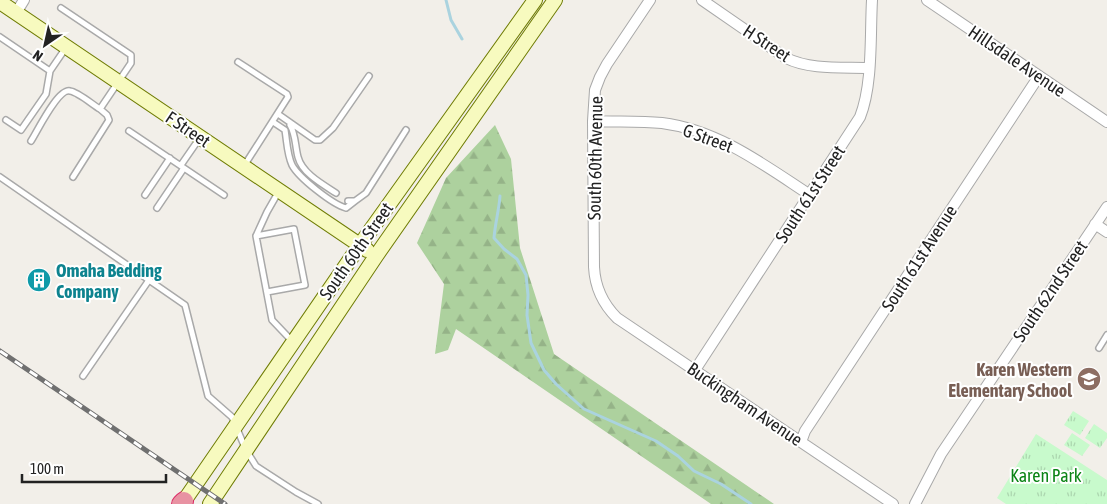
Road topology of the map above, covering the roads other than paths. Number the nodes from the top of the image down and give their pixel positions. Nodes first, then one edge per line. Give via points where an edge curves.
1 (24, 0) edge
2 (535, 0) edge
3 (555, 0) edge
4 (650, 0) edge
5 (702, 0) edge
6 (872, 0) edge
7 (928, 0) edge
8 (0, 2) edge
9 (61, 8) dead end
10 (16, 13) junction
11 (0, 37) edge
12 (66, 47) junction
13 (238, 62) dead end
14 (869, 68) junction
15 (50, 71) junction
16 (369, 76) dead end
17 (1039, 76) junction
18 (119, 82) junction
19 (100, 109) junction
20 (278, 114) junction
21 (6, 120) dead end
22 (273, 122) junction
23 (289, 122) junction
24 (593, 122) junction
25 (1107, 122) edge
26 (406, 130) dead end
27 (129, 131) dead end
28 (200, 137) junction
29 (31, 142) dead end
30 (170, 158) junction
31 (244, 166) junction
32 (182, 167) junction
33 (0, 177) edge
34 (73, 177) dead end
35 (279, 190) junction
36 (336, 193) dead end
37 (224, 194) dead end
38 (145, 195) dead end
39 (810, 195) junction
40 (348, 201) dead end
41 (355, 201) junction
42 (1107, 206) edge
43 (157, 208) dead end
44 (1095, 224) junction
45 (1107, 232) edge
46 (256, 236) junction
47 (360, 245) junction
48 (266, 250) dead end
49 (259, 251) junction
50 (376, 256) junction
51 (268, 263) dead end
52 (262, 264) junction
53 (149, 280) junction
54 (268, 292) junction
55 (602, 300) joint
56 (1107, 335) edge
57 (292, 341) junction
58 (1099, 348) dead end
59 (695, 370) junction
60 (83, 376) dead end
61 (236, 424) junction
62 (801, 442) junction
63 (246, 450) junction
64 (182, 503) edge
65 (210, 504) edge
66 (318, 504) edge
67 (893, 504) edge
68 (915, 504) edge

1 - 10 street
2 - 47 main road, South 60th Street
3 - 50 main road, South 60th Street
4 - 24 street, South 60th Avenue via 600,77 593,101
5 - 14 street, H Street via 796,63
6 - 14 street, South 61st Street
7 - 17 street, Hillsdale Avenue
8 - 10 main road, F Street
9 - 18 lane via 131,55 131,64
10 - 12 main road, F Street
11 - 15 lane
12 - 15 lane
12 - 18 main road, F Street
13 - 20 lane via 287,94
14 - 39 street, South 61st Street via 860,117
15 - 21 lane via 46,94 21,130
16 - 23 lane via 333,128 320,140 315,140
17 - 25 street, Hillsdale Avenue
17 - 62 street, South 61st Avenue via 810,423
18 - 19 lane
18 - 28 main road, F Street
19 - 29 lane via 70,91 64,91 57,97
19 - 34 lane via 109,120
20 - 22 lane
20 - 23 lane
22 - 31 lane
22 - 41 lane via 285,130 296,171 341,206 346,208
23 - 36 lane via 302,166
24 - 39 street, G Street via 663,124 707,135 742,150
24 - 55 street, South 60th Avenue via 594,276
26 - 41 lane via 366,193
27 - 30 lane
28 - 31 main road, F Street
28 - 32 lane
30 - 32 lane
30 - 38 lane
31 - 35 main road, F Street
32 - 37 lane
32 - 43 lane
33 - 53 lane
35 - 46 lane
35 - 47 main road, F Street
39 - 59 street, South 61st Street
40 - 41 lane
42 - 44 street, South 62nd Street
44 - 45 street
44 - 68 street, South 62nd Street via 941,454
46 - 49 lane
46 - 54 lane via 294,229 305,285
47 - 50 main road, F Street
47 - 57 main road, South 60th Street
48 - 49 lane
49 - 52 lane
50 - 63 main road, South 60th Street
51 - 52 lane
52 - 54 lane via 268,278
53 - 60 lane
53 - 61 lane via 185,305 208,396 232,416
54 - 57 lane via 272,320
55 - 59 street, Buckingham Avenue via 617,318
56 - 58 lane
57 - 61 main road, South 60th Street
59 - 62 street, Buckingham Avenue
61 - 63 lane
61 - 64 main road, South 60th Street
62 - 67 street, Buckingham Avenue
63 - 65 main road, South 60th Street
63 - 66 lane via 256,466

